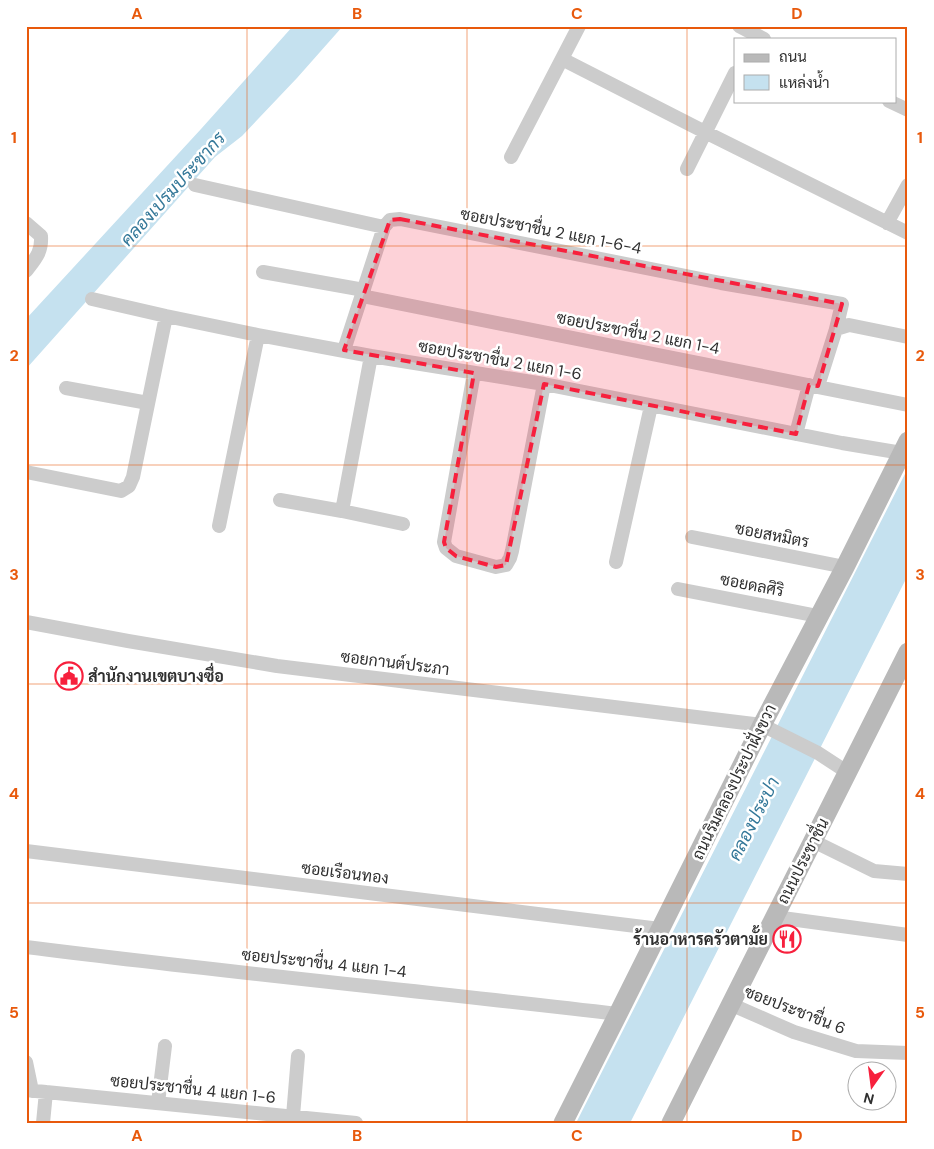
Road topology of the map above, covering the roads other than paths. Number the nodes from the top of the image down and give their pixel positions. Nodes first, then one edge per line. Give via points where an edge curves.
1 (579, 26) edge
2 (739, 26) edge
3 (758, 34) edge
4 (562, 59) junction
5 (734, 75) edge
6 (892, 102) edge
7 (908, 110) edge
8 (705, 132) junction
9 (511, 157) dead end
10 (687, 169) dead end
11 (195, 185) dead end
12 (908, 185) edge
13 (26, 222) edge
14 (887, 223) junction
15 (384, 227) junction
16 (908, 233) edge
17 (26, 271) edge
18 (264, 272) dead end
19 (363, 293) junction
20 (92, 299) dead end
21 (166, 316) junction
22 (836, 329) junction
23 (258, 334) junction
24 (908, 337) edge
25 (344, 350) junction
26 (371, 356) junction
27 (474, 372) junction
28 (544, 384) junction
29 (814, 386) junction
30 (66, 388) dead end
31 (148, 403) junction
32 (908, 405) edge
33 (651, 406) junction
34 (796, 434) junction
35 (905, 447) edge
36 (26, 472) edge
37 (280, 500) dead end
38 (342, 511) junction
39 (403, 524) dead end
40 (220, 526) dead end
41 (692, 537) dead end
42 (616, 562) dead end
43 (845, 567) junction
44 (678, 589) dead end
45 (818, 616) junction
46 (26, 622) edge
47 (907, 654) edge
48 (767, 728) junction
49 (847, 772) junction
50 (813, 841) junction
51 (26, 851) edge
52 (908, 874) edge
53 (775, 917) junction
54 (660, 929) junction
55 (908, 935) edge
56 (26, 947) edge
57 (730, 1004) junction
58 (618, 1014) junction
59 (164, 1046) dead end
60 (908, 1053) edge
61 (298, 1056) dead end
62 (26, 1062) edge
63 (29, 1091) edge
64 (46, 1092) junction
65 (158, 1103) junction
66 (293, 1116) junction
67 (254, 1118) edge
68 (43, 1123) edge
69 (356, 1123) edge
70 (563, 1123) edge
71 (670, 1123) edge

1 - 4 street
2 - 3 street
4 - 8 street
4 - 9 street
5 - 8 street
6 - 7 street
8 - 10 street
8 - 14 street
11 - 15 street
12 - 14 street
13 - 17 street via 41,236 42,246
14 - 16 street
15 - 19 street
15 - 22 street, ซอยประชาชื่น 2 แยก 1-6-4 via 390,220 400,218 842,304
18 - 19 street, ซอยประชาชื่น 2 แยก 1-4
19 - 25 street
19 - 29 street, ซอยประชาชื่น 2 แยก 1-4
20 - 21 street, ซอยประชาชื่น 2 แยก 1-6
21 - 23 street, ซอยประชาชื่น 2 แยก 1-6
21 - 31 street
22 - 24 street via 848,326
22 - 29 street
23 - 25 street, ซอยประชาชื่น 2 แยก 1-6
23 - 40 street
25 - 26 street, ซอยประชาชื่น 2 แยก 1-6
26 - 27 street, ซอยประชาชื่น 2 แยก 1-6
26 - 38 street
27 - 28 street, ซอยประชาชื่น 2 แยก 1-6
27 - 28 street via 444,542 456,556 496,567 506,566 510,558
28 - 33 street, ซอยประชาชื่น 2 แยก 1-6
29 - 32 street, ซอยประชาชื่น 2 แยก 1-4
29 - 34 street
30 - 31 street
31 - 36 street via 129,486 121,490 96,487
33 - 34 street, ซอยประชาชื่น 2 แยก 1-6
33 - 42 street
34 - 35 street, ซอยประชาชื่น 2 แยก 1-6 via 842,443
35 - 43 street, ถนนริมคลองประปาฝั่งขวา
37 - 38 street
38 - 39 street
41 - 43 street, ซอยสหมิตร
43 - 45 street, ถนนริมคลองประปาฝั่งขวา
44 - 45 street, ซอยดลศิริ
45 - 48 street, ถนนริมคลองประปาฝั่งขวา
46 - 48 street, ซอยกานต์ประภา via 277,666
47 - 49 street, ถนนประชาชื่น
48 - 49 street, ซอยกานต์ประภา via 818,753
48 - 54 street, ถนนริมคลองประปาฝั่งขวา
49 - 50 street, ถนนประชาชื่น
50 - 52 street via 874,871
50 - 53 street, ถนนประชาชื่น
51 - 54 street, ซอยเรือนทอง
53 - 55 street
53 - 57 street, ถนนประชาชื่น
54 - 58 street, ถนนริมคลองประปาฝั่งขวา
56 - 58 street, ซอยประชาชื่น 4 แยก 1-4
57 - 60 street, ซอยประชาชื่น 6 via 794,1032 856,1051
57 - 71 street, ถนนประชาชื่น
58 - 70 street, ถนนริมคลองประปาฝั่งขวา
59 - 65 street
61 - 66 street
62 - 63 street
63 - 64 street, ซอยประชาชื่น 4 แยก 1-6
64 - 65 street, ซอยประชาชื่น 4 แยก 1-6
64 - 68 street
65 - 67 street, ซอยประชาชื่น 4 แยก 1-6
66 - 67 street, ซอยประชาชื่น 4 แยก 1-6
66 - 69 street, ซอยประชาชื่น 4 แยก 1-6

